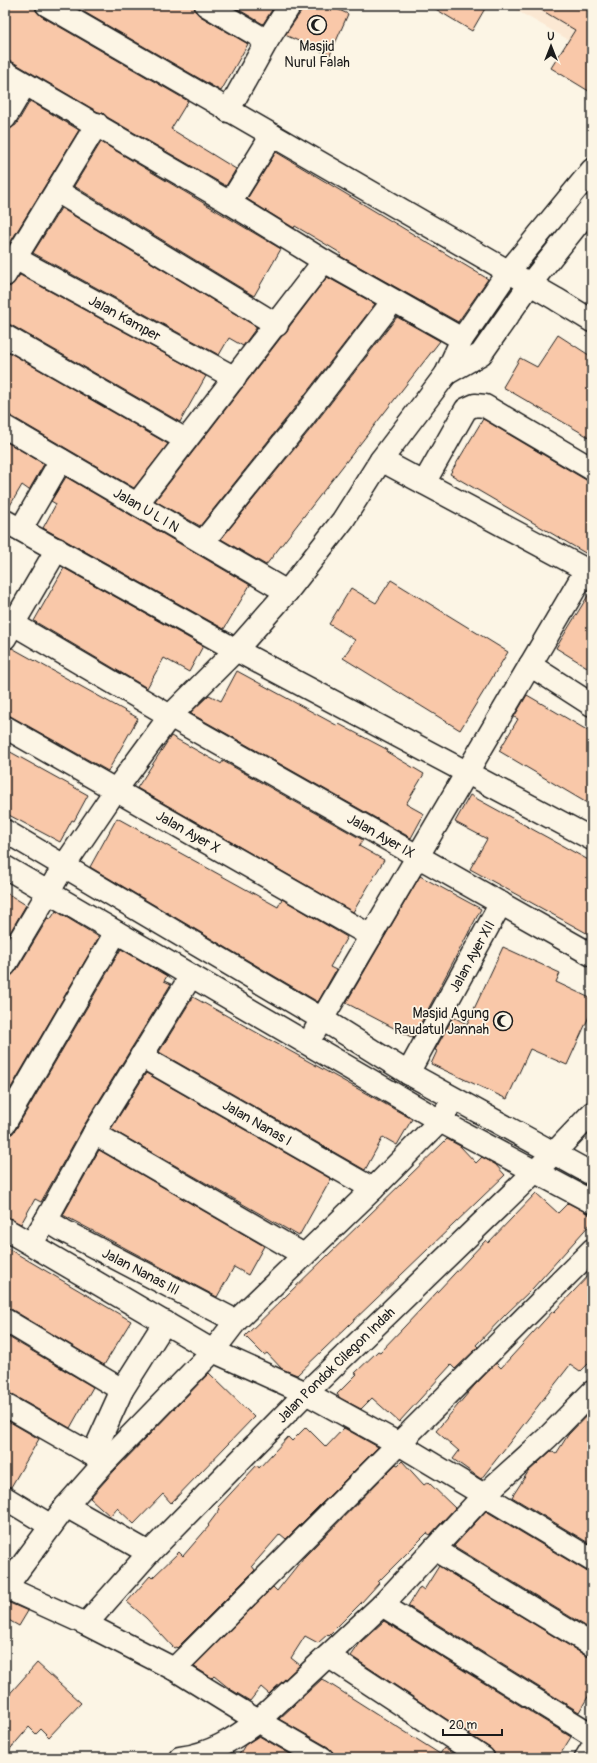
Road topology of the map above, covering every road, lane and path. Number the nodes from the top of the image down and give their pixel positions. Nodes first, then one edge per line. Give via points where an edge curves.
1 (48, 5) edge
2 (206, 5) edge
3 (290, 5) edge
4 (267, 41) junction
5 (5, 72) edge
6 (25, 84) junction
7 (228, 111) junction
8 (5, 118) edge
9 (97, 124) junction
10 (272, 135) junction
11 (592, 170) edge
12 (57, 191) junction
13 (230, 203) junction
14 (592, 206) edge
15 (324, 261) junction
16 (10, 266) edge
17 (508, 272) junction
18 (530, 284) junction
19 (393, 301) junction
20 (592, 321) edge
21 (277, 325) junction
22 (5, 336) edge
23 (462, 339) junction
24 (446, 374) junction
25 (235, 378) junction
26 (5, 428) edge
27 (186, 440) junction
28 (61, 460) junction
29 (381, 460) junction
30 (592, 469) edge
31 (424, 483) junction
32 (137, 504) junction
33 (13, 525) edge
34 (203, 542) junction
35 (57, 549) junction
36 (589, 572) edge
37 (287, 592) junction
38 (8, 627) edge
39 (236, 650) junction
40 (530, 665) junction
41 (592, 705) edge
42 (170, 716) junction
43 (5, 727) edge
44 (468, 773) junction
45 (115, 791) junction
46 (5, 831) edge
47 (592, 839) edge
48 (418, 856) junction
49 (64, 866) junction
50 (5, 867) edge
51 (47, 892) junction
52 (501, 903) junction
53 (116, 932) junction
54 (372, 936) junction
55 (592, 956) edge
56 (6, 961) edge
57 (191, 976) junction
58 (322, 1019) junction
59 (308, 1044) junction
60 (141, 1056) junction
61 (408, 1073) junction
62 (455, 1099) junction
63 (592, 1113) edge
64 (440, 1121) junction
65 (5, 1124) edge
66 (94, 1133) junction
67 (554, 1153) junction
68 (535, 1171) junction
69 (592, 1174) edge
70 (373, 1189) junction
71 (592, 1202) edge
72 (46, 1220) junction
73 (5, 1229) edge
74 (32, 1243) junction
75 (592, 1250) edge
76 (304, 1255) junction
77 (5, 1320) edge
78 (236, 1321) junction
79 (165, 1322) junction
80 (213, 1350) junction
81 (122, 1390) junction
82 (592, 1392) edge
83 (306, 1393) junction
84 (5, 1405) edge
85 (399, 1444) junction
86 (99, 1458) junction
87 (485, 1494) junction
88 (5, 1498) edge
89 (66, 1506) junction
90 (51, 1526) junction
91 (434, 1549) junction
92 (149, 1553) junction
93 (592, 1560) edge
94 (6, 1587) edge
95 (382, 1605) junction
96 (86, 1624) junction
97 (592, 1645) edge
98 (328, 1656) junction
99 (174, 1669) junction
100 (258, 1721) junction
101 (592, 1735) edge
102 (592, 1748) edge
103 (189, 1758) edge
104 (322, 1758) edge
105 (483, 1758) edge
106 (586, 1758) edge

1 - 7 street
2 - 4 street
3 - 4 street
4 - 7 street
5 - 6 street
6 - 8 street
6 - 9 street
7 - 10 street
9 - 12 street
9 - 13 street
10 - 13 street
10 - 17 street
11 - 17 street
12 - 16 street
12 - 21 street
13 - 15 street
14 - 18 street
15 - 19 street
15 - 21 street
16 - 25 street, Jalan Kamper
17 - 18 street
17 - 23 street
18 - 20 street
18 - 24 street via 481,354
19 - 23 street
19 - 34 street
21 - 25 street
22 - 27 street
23 - 24 street
24 - 29 street
25 - 27 street
26 - 28 street, Jalan U L I N
27 - 32 street
28 - 32 street, Jalan U L I N
28 - 33 street
29 - 31 street
29 - 37 street via 343,520
30 - 31 street via 485,406 475,404 466,409
31 - 36 street
32 - 34 street, Jalan U L I N
33 - 35 street
34 - 37 street, Jalan U L I N
35 - 38 street
35 - 39 street
36 - 40 street
37 - 39 street
38 - 42 street, Jalan Ayer IX
39 - 42 street
39 - 44 street
40 - 41 street
40 - 44 street
42 - 45 street
42 - 48 street, Jalan Ayer IX
43 - 45 street, Jalan Ayer X
44 - 47 street
44 - 48 street
45 - 49 street
45 - 54 street, Jalan Ayer X
46 - 49 street
48 - 52 street, Jalan Ayer IX
48 - 54 street
49 - 51 street
49 - 58 street
50 - 51 street
51 - 53 street
51 - 56 street
52 - 55 street, Jalan Ayer IX
52 - 61 street, Jalan Ayer XII
53 - 57 street
53 - 65 street
54 - 58 street
57 - 59 street
57 - 60 street
58 - 59 street
58 - 61 street
59 - 64 street
60 - 66 street
60 - 70 street, Jalan Nanas I
61 - 62 street
62 - 64 street
62 - 67 street
63 - 67 street, Jalan Pondok Cilegon Indah
64 - 68 street
64 - 70 street
66 - 72 street
66 - 76 street
67 - 68 street, Jalan Pondok Cilegon Indah
67 - 69 street
68 - 71 street
68 - 83 street, Jalan Pondok Cilegon Indah
70 - 76 street
72 - 74 street
72 - 78 street, Jalan Nanas III
73 - 74 street
74 - 79 street
75 - 85 street
76 - 78 street
77 - 81 street
78 - 80 street
79 - 80 street
79 - 81 street
80 - 83 street
80 - 86 street
81 - 86 street
82 - 87 street via 548,1437
83 - 85 street
83 - 92 street, Jalan Pondok Cilegon Indah
84 - 86 street
85 - 87 street
85 - 99 street
86 - 89 street
87 - 91 street
87 - 93 street
88 - 90 street
89 - 90 street
89 - 92 street
90 - 94 street
91 - 95 street
91 - 97 street
92 - 96 street, Jalan Pondok Cilegon Indah
94 - 96 street
95 - 98 street
95 - 101 street
96 - 99 street
98 - 100 street
98 - 105 street
99 - 100 street
100 - 103 street via 239,1736 217,1748
100 - 104 street
102 - 106 street

